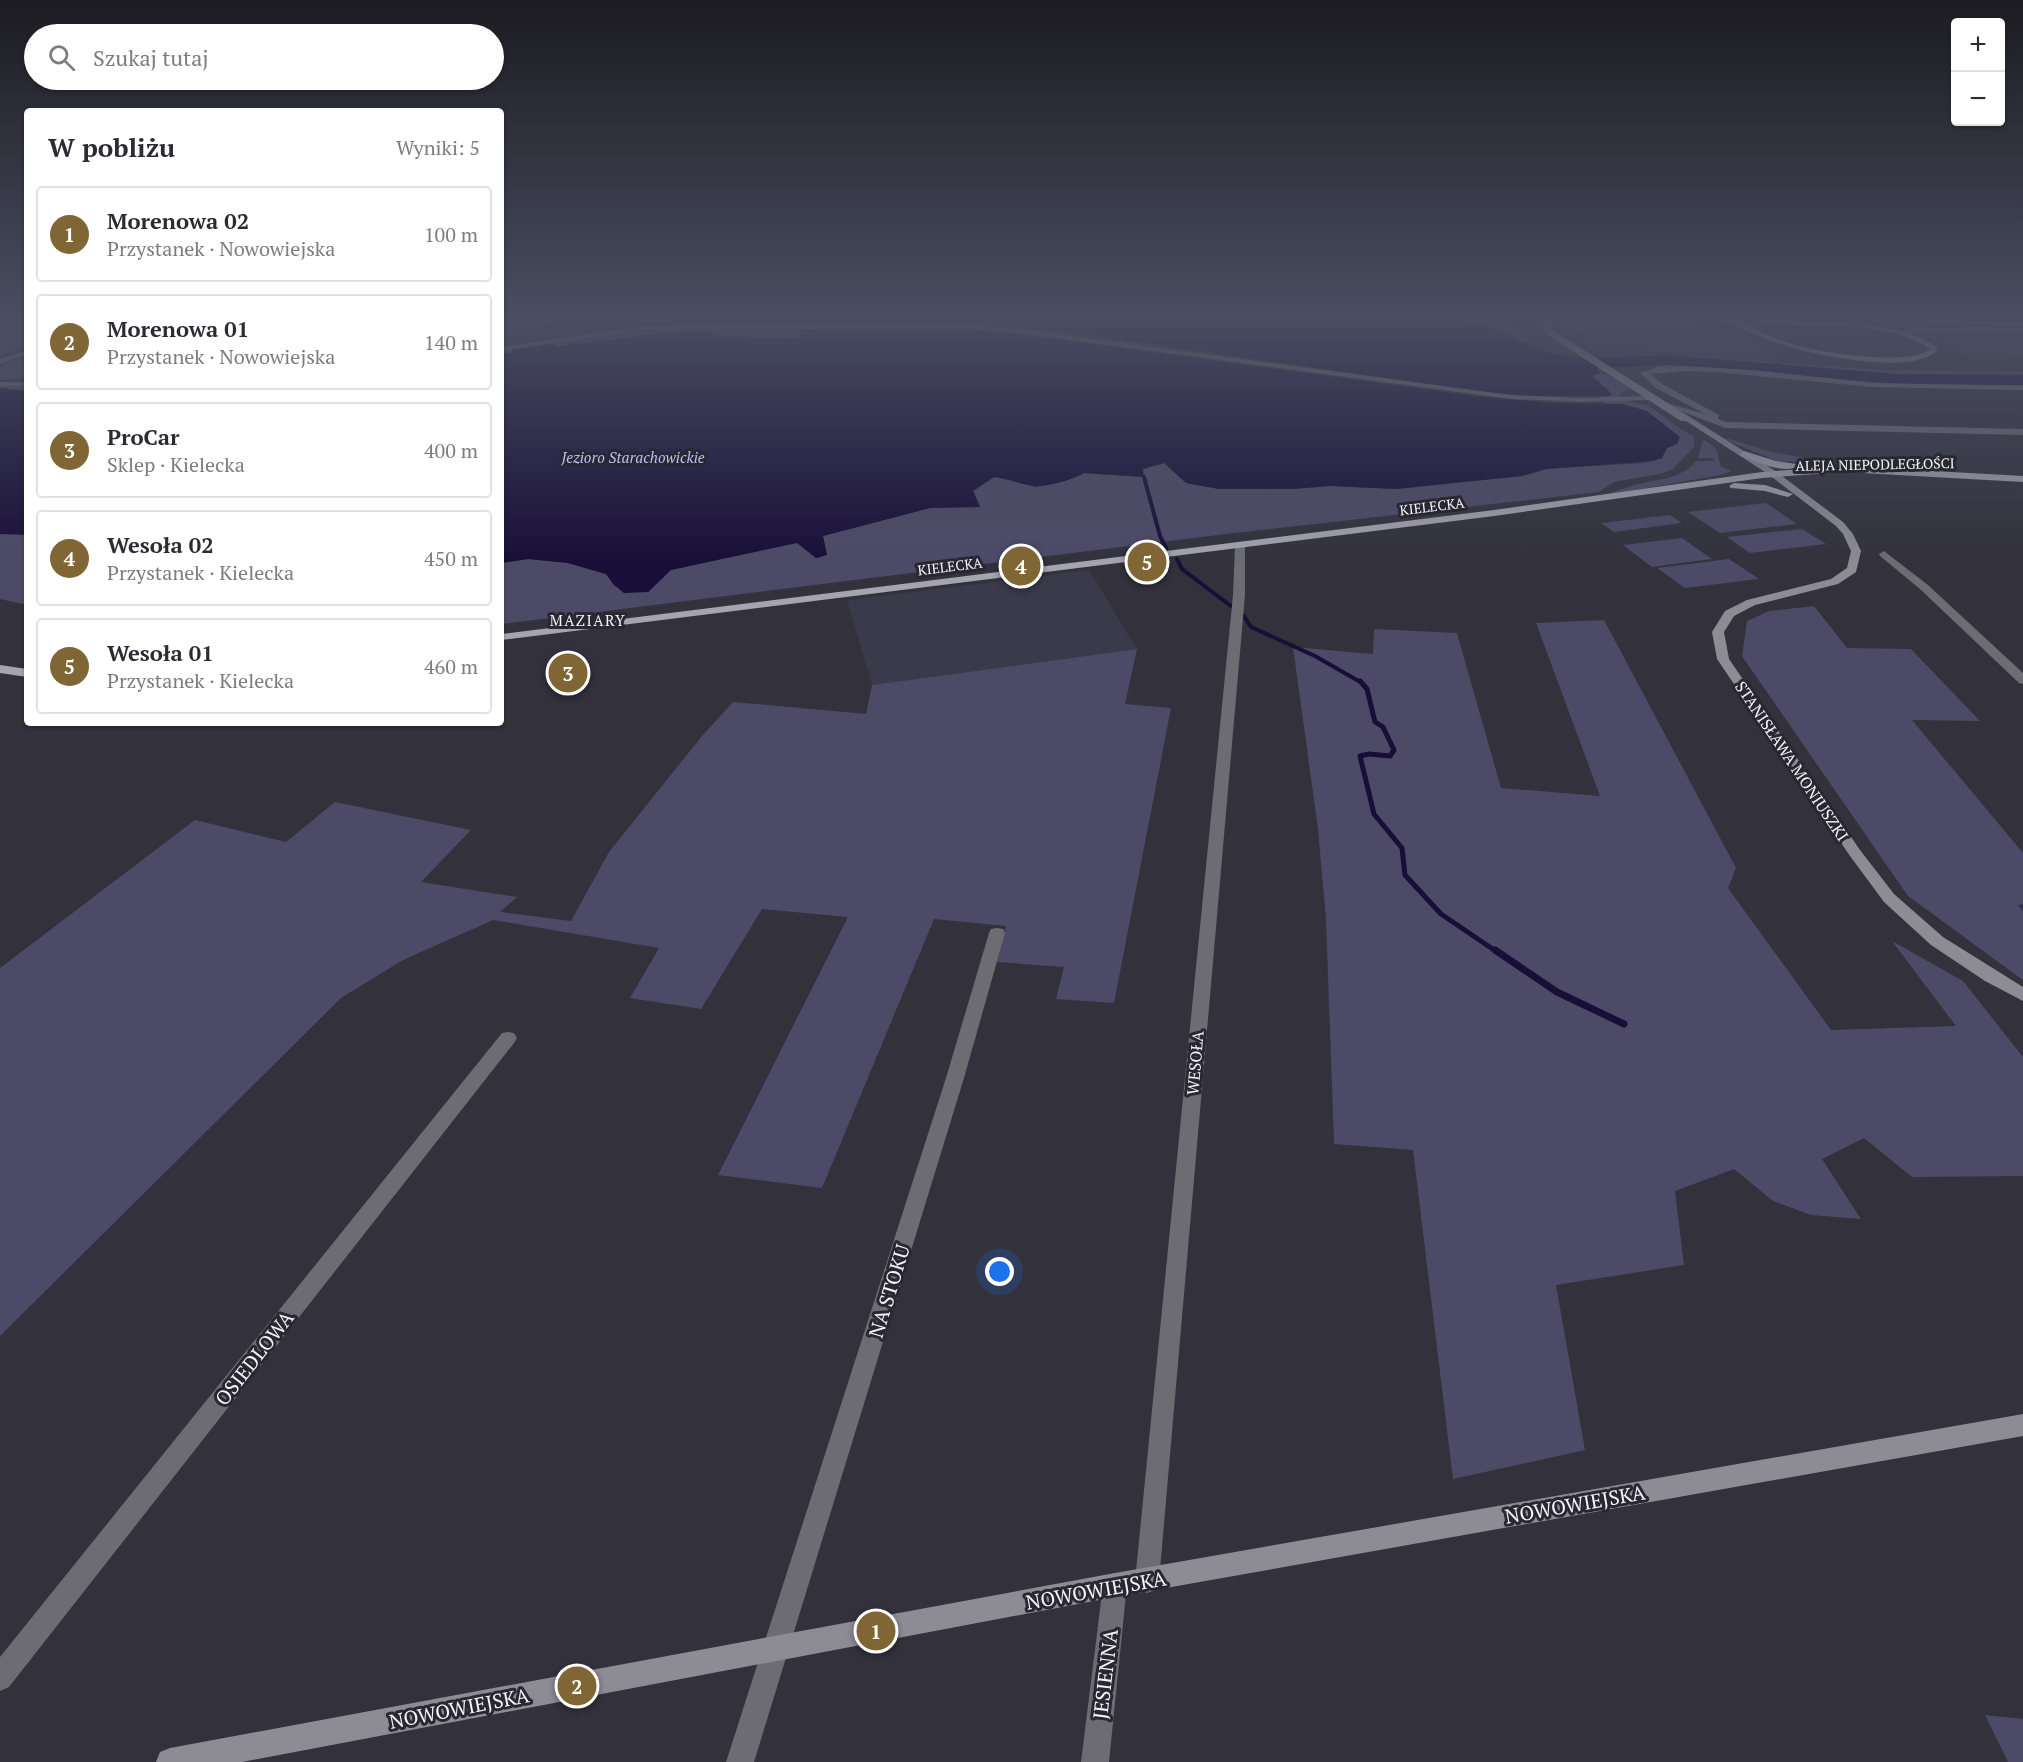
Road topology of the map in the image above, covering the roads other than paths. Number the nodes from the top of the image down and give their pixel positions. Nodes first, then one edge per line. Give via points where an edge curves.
1 (1659, 401) edge
2 (1688, 401) edge
3 (1667, 406) junction
4 (1709, 419) junction
5 (2023, 432) edge
6 (1741, 462) junction
7 (1844, 469) junction
8 (1772, 477) junction
9 (1980, 477) junction
10 (2023, 479) edge
11 (1698, 484) junction
12 (1728, 486) junction
13 (1788, 494) junction
14 (1510, 511) junction
15 (1851, 541) junction
16 (1240, 545) junction
17 (1884, 554) dead end
18 (504, 637) edge
19 (0, 669) edge
20 (24, 673) edge
21 (2023, 680) edge
22 (998, 933) dead end
23 (2023, 995) edge
24 (508, 1038) dead end
25 (2023, 1425) edge
26 (1147, 1581) junction
27 (1115, 1585) junction
28 (777, 1649) junction
29 (0, 1678) edge
30 (171, 1762) edge
31 (740, 1762) edge
32 (1095, 1762) edge

1 - 3 street
2 - 4 street via 1716,417
3 - 4 street
3 - 6 street
4 - 5 street via 1725,425
6 - 7 main road
6 - 8 street
6 - 11 main road via 1738,473
7 - 8 main road, ALEJA NIEPODLEGŁOŚCI
7 - 9 main road, ALEJA NIEPODLEGŁOŚCI
8 - 9 main road, ALEJA NIEPODLEGŁOŚCI
8 - 11 main road, KIELECKA
8 - 12 main road, KIELECKA
8 - 13 street
8 - 15 street via 1847,532
9 - 10 main road, ALEJA NIEPODLEGŁOŚCI
11 - 14 main road, KIELECKA
12 - 13 main road
12 - 14 main road, KIELECKA
13 - 15 street
14 - 16 main road, KIELECKA
15 - 23 street, STANISŁAWA MONIUSZKI via 1856,551 1853,566 1837,580 1813,590 1749,603 1730,613 1719,632 1720,653 1889,898 1937,940
16 - 18 main road, KIELECKA
16 - 26 street, WESOŁA via 1239,595
17 - 21 street
19 - 20 main road
22 - 28 street, NA STOKU
24 - 29 street, OSIEDLOWA
25 - 26 street, NOWOWIEJSKA
26 - 27 street, NOWOWIEJSKA
27 - 28 street, NOWOWIEJSKA
27 - 32 street, JESIENNA
28 - 30 street, NOWOWIEJSKA
28 - 31 street, NA STOKU

